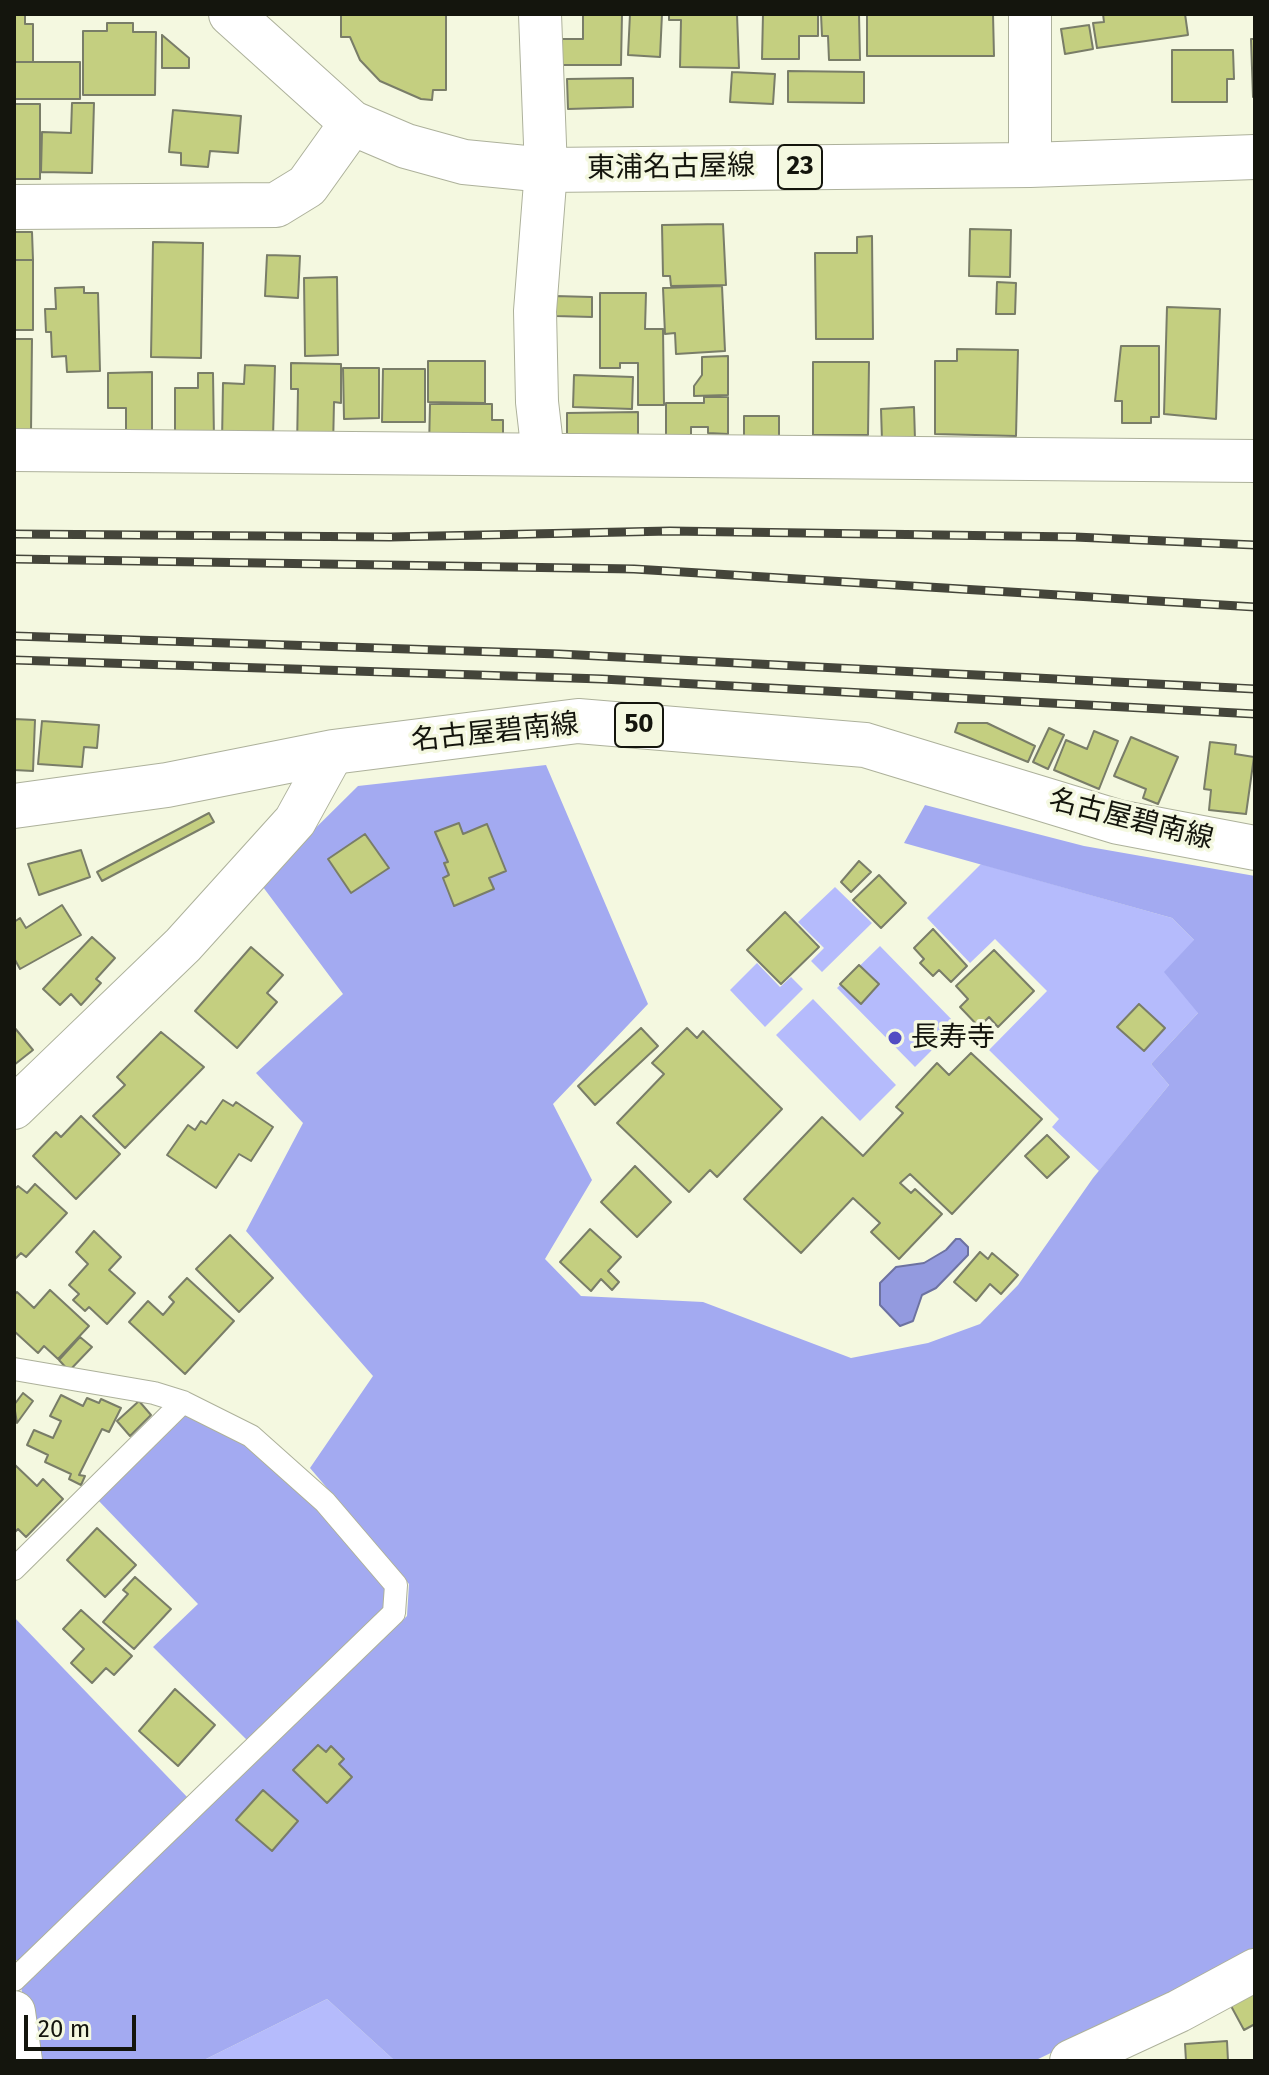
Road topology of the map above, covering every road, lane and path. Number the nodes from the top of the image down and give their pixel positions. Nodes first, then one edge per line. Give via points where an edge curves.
1 (231, 14) edge
2 (540, 14) edge
3 (1030, 14) edge
4 (352, 123) junction
5 (1255, 157) edge
6 (1030, 165) junction
7 (546, 170) junction
8 (14, 207) edge
9 (14, 450) edge
10 (543, 454) junction
11 (1255, 461) edge
12 (333, 752) junction
13 (14, 806) edge
14 (1255, 848) edge
15 (14, 1108) edge
16 (14, 1369) edge
17 (183, 1402) junction
18 (14, 1569) edge
19 (1255, 1970) edge
20 (14, 1980) edge
21 (1071, 2061) edge

1 - 4 main road, 東浦名古屋線 / 23
2 - 7 street
3 - 6 street
4 - 7 main road, 東浦名古屋線 / 23 via 464,162
4 - 8 main road via 307,186 276,205
5 - 6 main road, 東浦名古屋線 / 23
6 - 7 main road, 東浦名古屋線 / 23
7 - 10 street via 535,311
9 - 10 street
10 - 11 street
12 - 13 main road, 名古屋碧南線 / 50 via 167,785
12 - 14 main road, 名古屋碧南線 / 50 via 578,721 865,745 1118,822
12 - 15 street via 295,821 183,945
16 - 17 lane
17 - 18 lane
17 - 20 lane via 251,1436 325,1502 396,1585 394,1613
19 - 21 street

